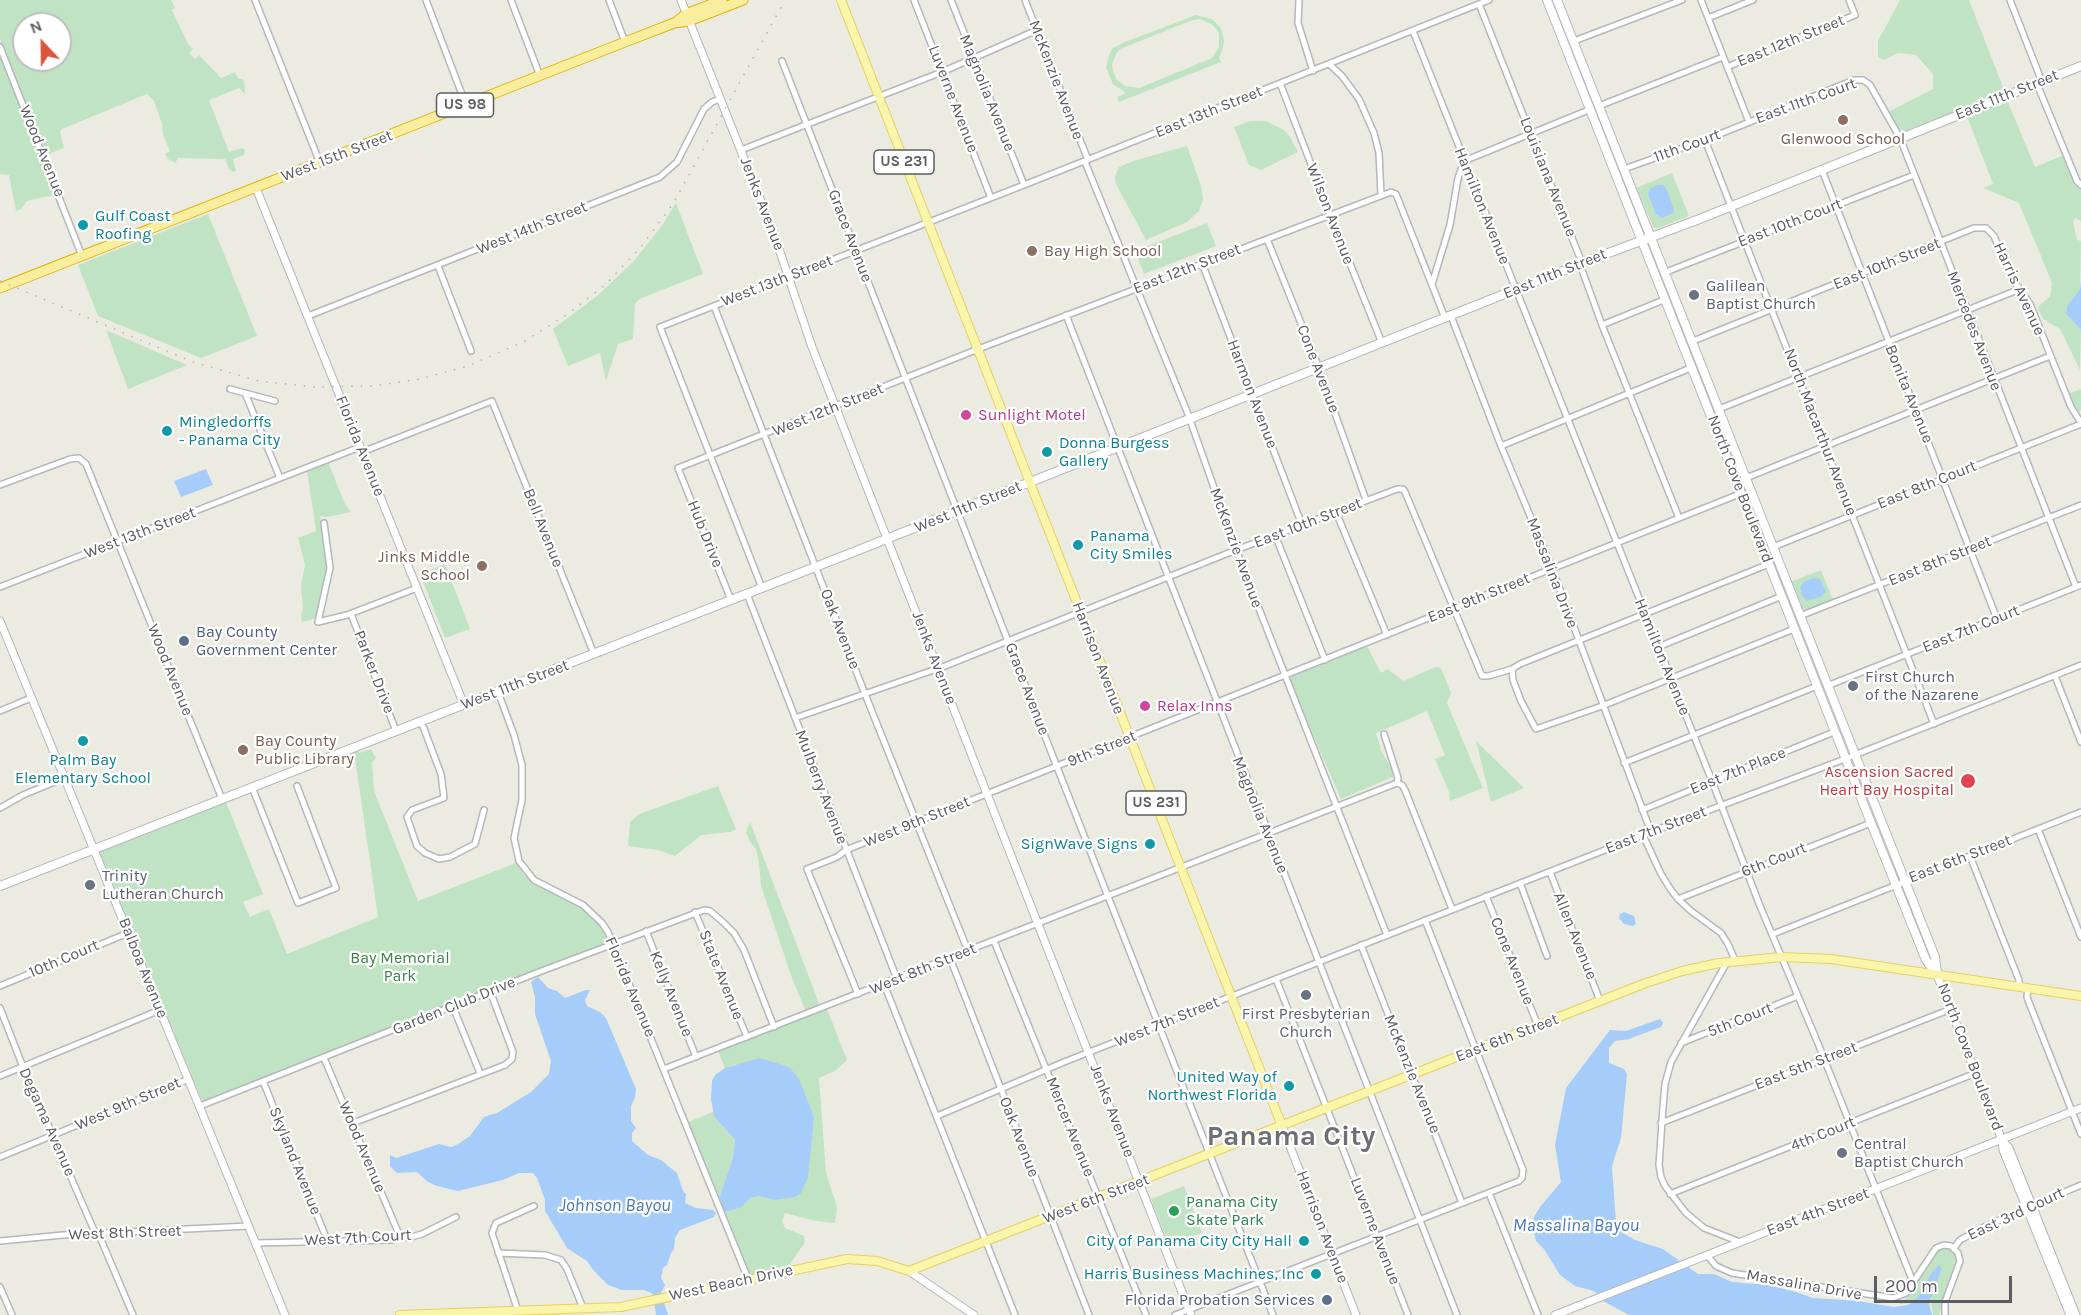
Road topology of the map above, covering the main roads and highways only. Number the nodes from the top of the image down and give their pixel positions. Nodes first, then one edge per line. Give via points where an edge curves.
1 (722, 0) edge
2 (743, 0) edge
3 (841, 0) edge
4 (1547, 0) edge
5 (1557, 0) edge
6 (714, 2) edge
7 (688, 18) junction
8 (2081, 66) edge
9 (1652, 238) junction
10 (1643, 240) junction
11 (0, 288) edge
12 (1693, 368) junction
13 (1719, 409) junction
14 (1721, 439) junction
15 (1746, 478) junction
16 (1030, 483) junction
17 (1742, 493) junction
18 (1767, 532) junction
19 (1775, 579) junction
20 (1800, 616) junction
21 (1794, 629) junction
22 (1818, 665) junction
23 (1816, 686) junction
24 (1836, 711) junction
25 (0, 886) edge
26 (1937, 975) junction
27 (2081, 996) edge
28 (1282, 1126) junction
29 (909, 1271) joint
30 (400, 1315) edge

1 - 6 highway, West 15th Street / US 98
2 - 7 highway, West 15th Street / US 98
3 - 16 main road, Harrison Avenue / US 231
4 - 10 main road, North Cove Boulevard
5 - 9 main road, North Cove Boulevard
6 - 7 highway, West 15th Street / US 98
7 - 11 highway, West 15th Street / US 98
8 - 9 main road, East 11th Street
9 - 10 main road, East 11th Street
9 - 13 main road, North Cove Boulevard
10 - 12 main road, North Cove Boulevard
10 - 16 main road, East 11th Street
12 - 13 main road via 1703,376
12 - 14 main road, North Cove Boulevard
13 - 15 main road, North Cove Boulevard
14 - 15 main road via 1740,475
14 - 17 main road, North Cove Boulevard
15 - 18 main road, North Cove Boulevard
16 - 25 main road, West 11th Street
16 - 28 main road, Harrison Avenue / US 231
17 - 18 main road
17 - 19 main road, North Cove Boulevard
18 - 20 main road, North Cove Boulevard
19 - 20 main road via 1790,607
19 - 21 main road, North Cove Boulevard
20 - 22 main road, North Cove Boulevard
21 - 22 main road via 1803,637
21 - 23 main road, North Cove Boulevard
22 - 24 main road, North Cove Boulevard
23 - 24 main road
23 - 26 main road, North Cove Boulevard via 1926,960
24 - 26 main road, North Cove Boulevard via 1935,957
26 - 27 main road, East 6th Street
26 - 28 main road, East 6th Street via 1835,959 1782,957 1731,961 1677,973
28 - 29 main road, West 6th Street
29 - 30 main road, West Beach Drive via 854,1258 621,1307

